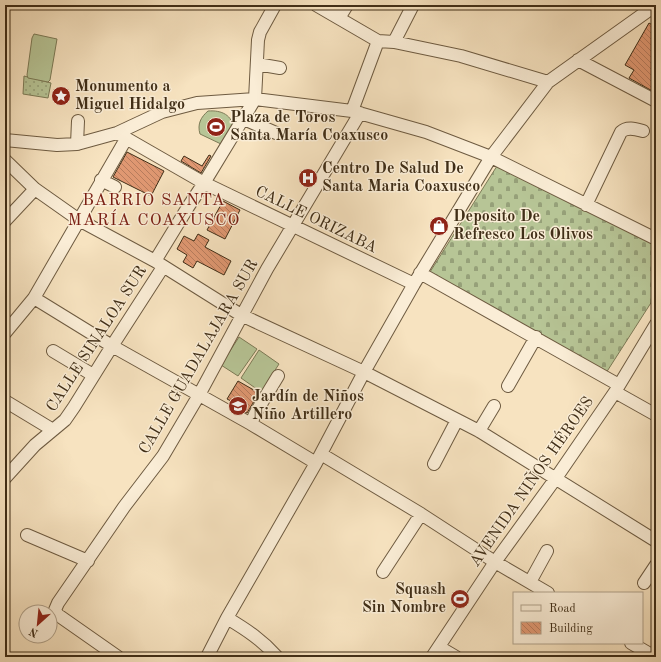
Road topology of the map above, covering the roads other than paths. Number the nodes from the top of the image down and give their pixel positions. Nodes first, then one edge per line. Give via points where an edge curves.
1 (275, 5) edge
2 (316, 5) edge
3 (347, 5) edge
4 (413, 5) edge
5 (656, 5) edge
6 (338, 18) junction
7 (378, 41) junction
8 (394, 42) junction
9 (578, 60) junction
10 (257, 64) junction
11 (280, 68) dead end
12 (548, 82) junction
13 (255, 99) junction
14 (656, 101) edge
15 (356, 112) junction
16 (244, 119) junction
17 (78, 121) dead end
18 (643, 131) dead end
19 (276, 133) dead end
20 (122, 136) junction
21 (5, 140) edge
22 (77, 144) junction
23 (491, 157) junction
24 (5, 160) edge
25 (101, 180) junction
26 (204, 183) junction
27 (115, 187) dead end
28 (36, 189) junction
29 (586, 205) junction
30 (79, 220) junction
31 (5, 221) edge
32 (294, 227) junction
33 (656, 239) edge
34 (159, 264) junction
35 (420, 274) junction
36 (414, 284) junction
37 (34, 298) junction
38 (242, 315) junction
39 (656, 324) edge
40 (5, 333) edge
41 (536, 337) junction
42 (112, 346) junction
43 (53, 352) dead end
44 (364, 372) junction
45 (93, 376) junction
46 (278, 376) dead end
47 (508, 386) dead end
48 (617, 388) junction
49 (199, 395) junction
50 (5, 401) edge
51 (494, 406) dead end
52 (656, 415) edge
53 (457, 420) junction
54 (251, 424) junction
55 (53, 430) junction
56 (480, 431) junction
57 (318, 459) junction
58 (434, 464) dead end
59 (5, 478) edge
60 (556, 478) junction
61 (421, 514) junction
62 (27, 535) dead end
63 (656, 541) edge
64 (547, 551) dead end
65 (88, 561) junction
66 (495, 562) junction
67 (656, 565) edge
68 (382, 572) dead end
69 (530, 582) junction
70 (644, 583) dead end
71 (546, 592) edge
72 (227, 618) junction
73 (633, 644) edge
74 (436, 652) edge
75 (118, 657) edge
76 (207, 657) edge
77 (277, 657) edge
78 (456, 657) edge
79 (655, 657) edge

1 - 10 street via 260,32
2 - 6 street
3 - 6 street
4 - 8 street
5 - 9 street
6 - 7 street
7 - 8 street
7 - 15 street, CALLE GUADALAJARA SUR
8 - 12 street via 461,56
9 - 12 street
9 - 14 street
10 - 11 street
10 - 13 street
12 - 23 street
13 - 15 street
13 - 16 street, CALLE SINALOA SUR
13 - 20 street via 196,103 162,112
15 - 23 street via 426,132
15 - 32 street, CALLE GUADALAJARA SUR
16 - 19 street
16 - 26 street, CALLE SINALOA SUR
17 - 22 street
18 - 29 street via 624,129
20 - 22 street
20 - 25 street
20 - 26 street, CALLE ORIZABA
21 - 22 street via 57,146
23 - 29 street
23 - 35 street
24 - 28 street
25 - 27 street
25 - 30 street
26 - 32 street, CALLE ORIZABA
26 - 34 street, CALLE SINALOA SUR via 188,207
28 - 30 street
28 - 31 street
29 - 33 street
30 - 34 street
30 - 37 street
32 - 36 street, CALLE ORIZABA
32 - 38 street, CALLE GUADALAJARA SUR
34 - 38 street
34 - 42 street, CALLE SINALOA SUR
35 - 36 street
35 - 41 street
36 - 44 street
37 - 40 street
37 - 42 street
38 - 44 street
38 - 49 street, CALLE GUADALAJARA SUR
39 - 48 street, AVENIDA NIÑOS HÉROES
41 - 47 street
41 - 48 street
42 - 45 street, CALLE SINALOA SUR
42 - 49 street
43 - 45 street
44 - 53 street
44 - 57 street
45 - 55 street, CALLE SINALOA SUR via 65,420
46 - 54 street
48 - 52 street
48 - 60 street, AVENIDA NIÑOS HÉROES
49 - 54 street
49 - 65 street, CALLE GUADALAJARA SUR via 163,456 124,507
50 - 55 street
51 - 56 street
53 - 56 street
53 - 58 street
54 - 57 street
55 - 59 street, CALLE SINALOA SUR via 35,445
56 - 60 street
57 - 61 street
57 - 72 street
60 - 63 street
60 - 66 street, AVENIDA NIÑOS HÉROES
61 - 66 street
61 - 68 street
62 - 65 street
64 - 69 street
65 - 75 street, CALLE GUADALAJARA SUR via 55,610 58,616
66 - 69 street
66 - 74 street, AVENIDA NIÑOS HÉROES
67 - 70 street
69 - 71 street
72 - 76 street
72 - 77 street via 257,637
73 - 79 street
74 - 78 street

